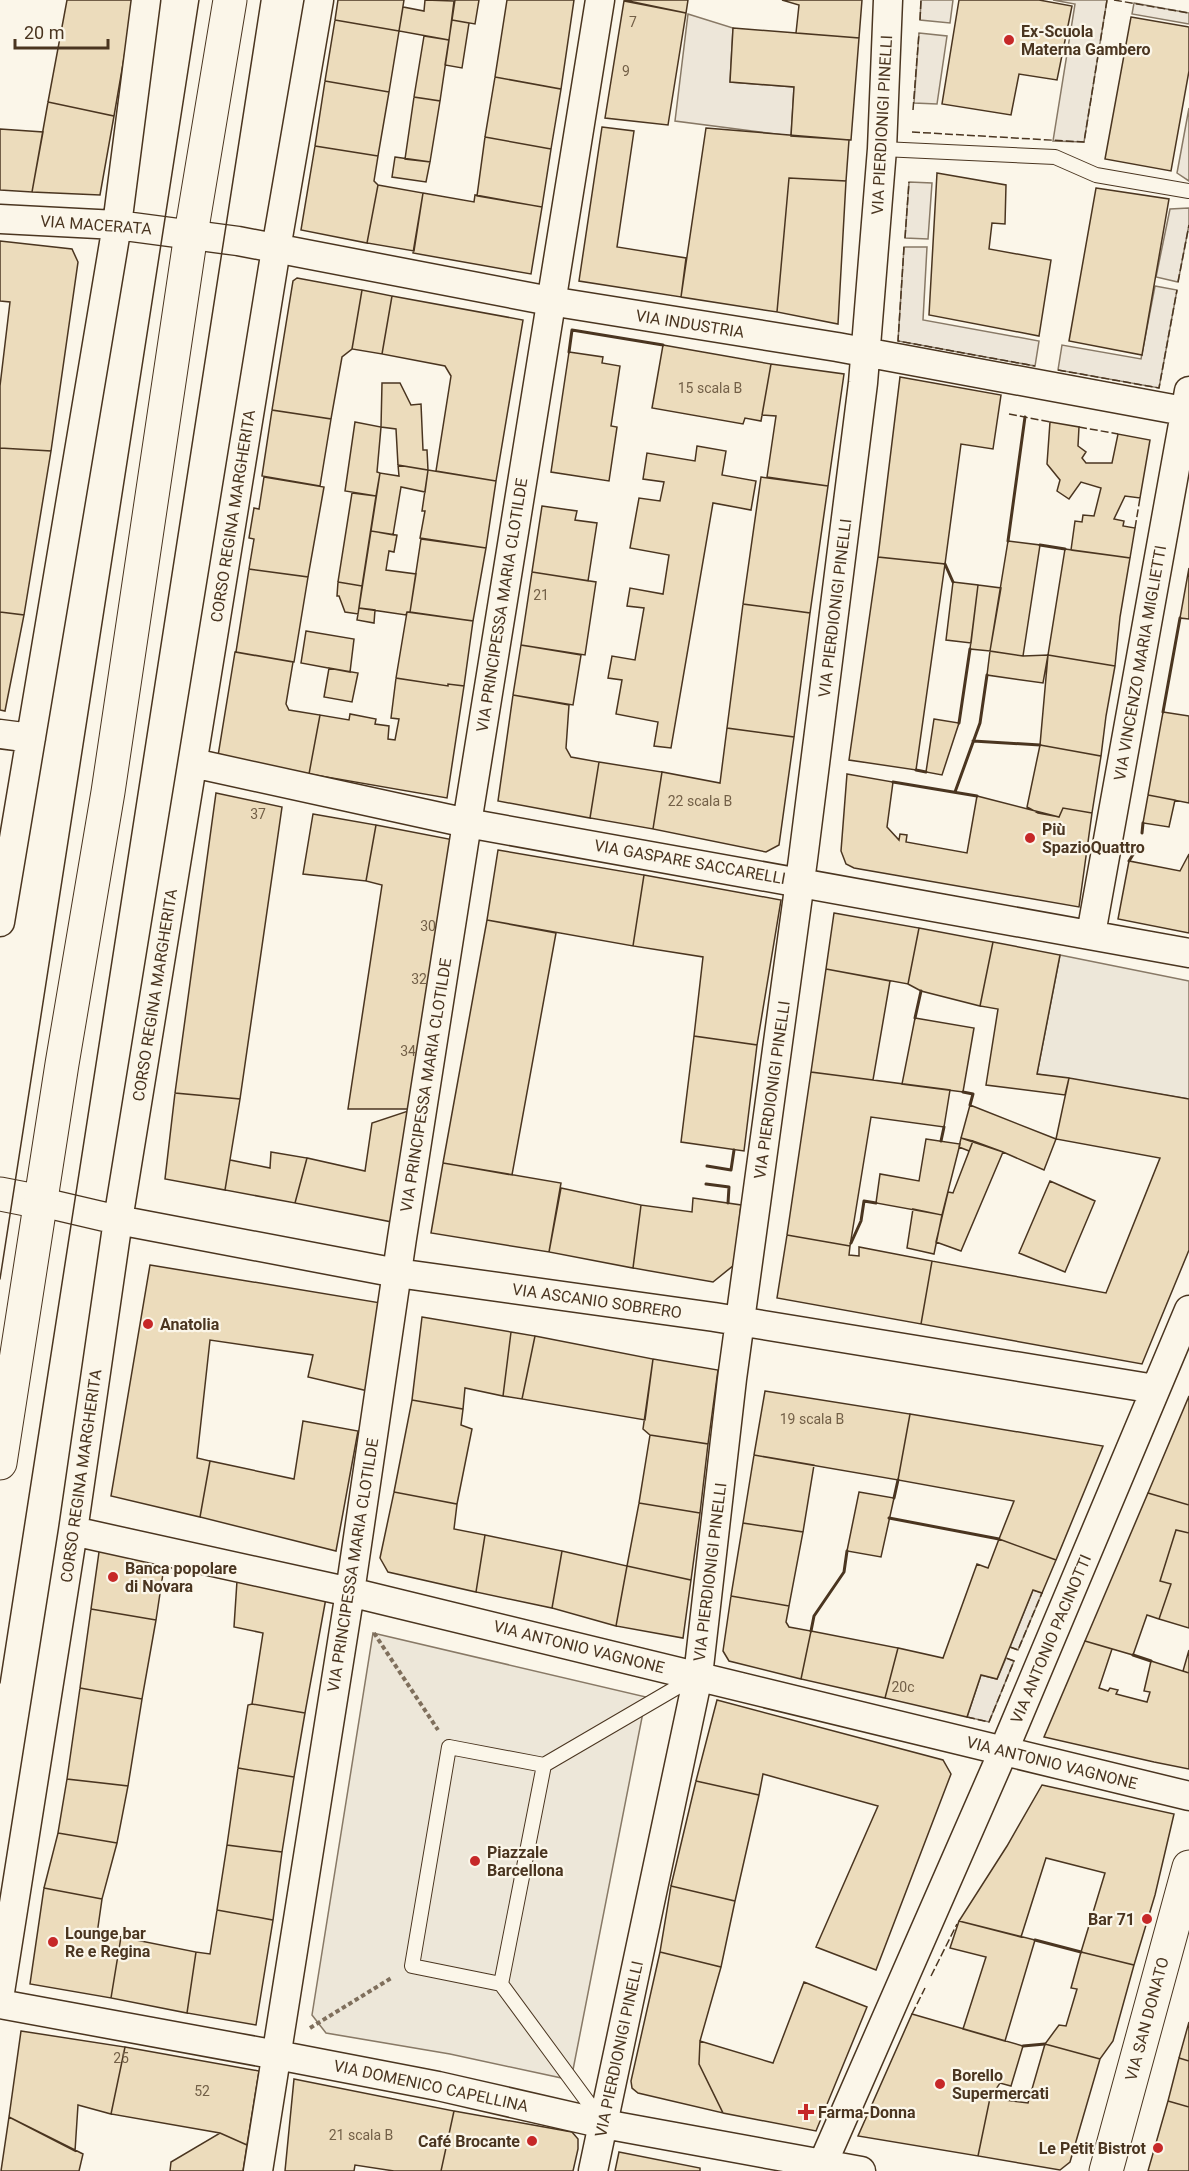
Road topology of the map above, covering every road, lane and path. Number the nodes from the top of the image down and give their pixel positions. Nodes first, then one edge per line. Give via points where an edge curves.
1 (146, 0) edge
2 (230, 0) edge
3 (319, 0) edge
4 (600, 0) edge
5 (888, 0) edge
6 (882, 149) junction
7 (1189, 191) edge
8 (0, 219) edge
9 (117, 225) junction
10 (191, 234) junction
11 (276, 249) junction
12 (550, 301) junction
13 (866, 353) junction
14 (1188, 405) edge
15 (0, 734) edge
16 (31, 738) junction
17 (193, 764) junction
18 (467, 822) junction
19 (800, 882) junction
20 (0, 922) edge
21 (1091, 934) junction
22 (1189, 953) edge
23 (0, 1194) edge
24 (40, 1202) junction
25 (118, 1220) junction
26 (397, 1273) junction
27 (1189, 1310) edge
28 (741, 1321) junction
29 (1155, 1389) junction
30 (0, 1464) edge
31 (73, 1531) junction
32 (350, 1592) junction
33 (373, 1633) dead end
34 (698, 1676) junction
35 (449, 1747) junction
36 (1004, 1752) junction
37 (544, 1765) junction
38 (1189, 1796) edge
39 (1189, 1867) edge
40 (412, 1966) junction
41 (501, 1984) junction
42 (0, 1992) edge
43 (0, 2004) edge
44 (318, 2024) dead end
45 (277, 2055) junction
46 (604, 2124) junction
47 (823, 2163) junction
48 (258, 2171) edge
49 (593, 2171) edge
50 (861, 2171) edge
51 (1106, 2171) edge

1 - 9 street
2 - 10 main road
3 - 11 street, CORSO REGINA MARGHERITA
4 - 12 street, VIA PRINCIPESSA MARIA CLOTILDE
5 - 6 street, VIA PIERDIONIGI PINELLI
6 - 7 lane via 1054,157 1096,175
6 - 13 street, VIA PIERDIONIGI PINELLI
8 - 9 street, VIA MACERATA
9 - 10 street, VIA MACERATA
9 - 16 street
10 - 11 street, VIA INDUSTRIA
10 - 24 main road via 108,792
11 - 12 street, VIA INDUSTRIA
11 - 17 street, CORSO REGINA MARGHERITA
12 - 13 street, VIA INDUSTRIA
12 - 18 street, VIA PRINCIPESSA MARIA CLOTILDE
13 - 14 street, VIA INDUSTRIA
13 - 19 street, VIA PIERDIONIGI PINELLI
14 - 21 street, VIA VINCENZO MARIA MIGLIETTI
15 - 16 street
16 - 20 street
17 - 18 street, VIA GASPARE SACCARELLI
17 - 25 street, CORSO REGINA MARGHERITA
18 - 19 street, VIA GASPARE SACCARELLI
18 - 26 street, VIA PRINCIPESSA MARIA CLOTILDE
19 - 21 street, VIA GASPARE SACCARELLI
19 - 28 street, VIA PIERDIONIGI PINELLI
21 - 22 street, VIA GASPARE SACCARELLI
23 - 24 main road
24 - 25 street, VIA ASCANIO SOBRERO
24 - 30 main road
25 - 26 street, VIA ASCANIO SOBRERO
25 - 31 street, CORSO REGINA MARGHERITA
26 - 28 street, VIA ASCANIO SOBRERO
26 - 32 street, VIA PRINCIPESSA MARIA CLOTILDE
27 - 29 street, VIA ANTONIO PACINOTTI
28 - 29 street, VIA ASCANIO SOBRERO
28 - 34 street, VIA PIERDIONIGI PINELLI
29 - 36 street, VIA ANTONIO PACINOTTI
31 - 32 street, VIA ANTONIO VAGNONE
31 - 42 street, CORSO REGINA MARGHERITA
32 - 34 street, VIA ANTONIO VAGNONE
32 - 45 street, VIA PRINCIPESSA MARIA CLOTILDE
33 - 35 path
34 - 36 street, VIA ANTONIO VAGNONE
34 - 37 lane
34 - 46 street, VIA PIERDIONIGI PINELLI
35 - 37 lane
35 - 40 lane
36 - 38 street, VIA ANTONIO VAGNONE
36 - 47 street, VIA ANTONIO PACINOTTI
37 - 41 lane
39 - 51 main road, VIA SAN DONATO
40 - 41 lane
40 - 44 path
41 - 46 lane
43 - 45 street, VIA DOMENICO CAPELLINA
45 - 46 street, VIA DOMENICO CAPELLINA
45 - 48 street, VIA PRINCIPESSA MARIA CLOTILDE
46 - 47 street, VIA DOMENICO CAPELLINA
46 - 49 street, VIA PIERDIONIGI PINELLI
47 - 50 street, VIA DOMENICO CAPELLINA

